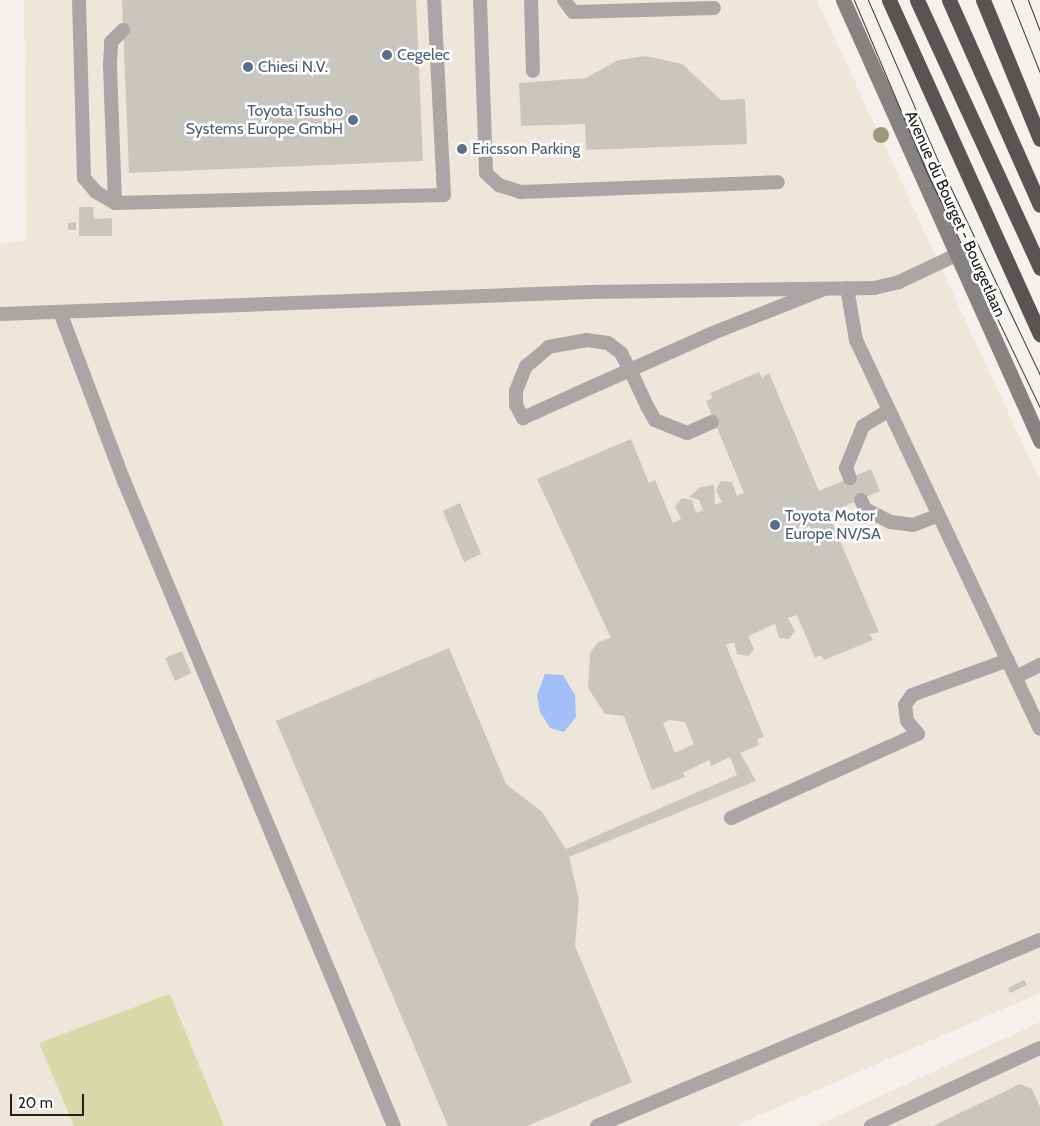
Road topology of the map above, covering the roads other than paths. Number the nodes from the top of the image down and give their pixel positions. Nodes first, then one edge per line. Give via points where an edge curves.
1 (79, 0) edge
2 (434, 0) edge
3 (480, 0) edge
4 (532, 0) edge
5 (564, 0) edge
6 (843, 0) edge
7 (889, 0) edge
8 (917, 0) edge
9 (949, 0) edge
10 (983, 0) edge
11 (714, 8) dead end
12 (124, 30) dead end
13 (534, 71) dead end
14 (1040, 139) edge
15 (778, 182) dead end
16 (115, 203) junction
17 (1040, 205) edge
18 (954, 256) junction
19 (1040, 268) edge
20 (832, 286) junction
21 (847, 288) junction
22 (60, 312) junction
23 (0, 314) edge
24 (1040, 334) edge
25 (630, 370) junction
26 (888, 411) junction
27 (712, 422) dead end
28 (1040, 441) edge
29 (850, 478) dead end
30 (861, 500) dead end
31 (938, 516) junction
32 (1008, 660) junction
33 (1040, 665) edge
34 (1016, 677) junction
35 (1040, 729) edge
36 (731, 818) dead end
37 (1040, 940) edge
38 (1040, 1048) edge
39 (394, 1126) edge
40 (597, 1126) edge
41 (871, 1126) edge

1 - 16 lane via 84,178 96,192
2 - 16 lane via 444,195
3 - 15 lane via 486,173 499,185 521,192
4 - 13 lane
5 - 11 lane via 573,12
6 - 18 street, Avenue du Bourget - Bourgetlaan
7 - 24 highway
8 - 19 highway
9 - 17 highway
10 - 14 highway
12 - 16 lane via 111,42
18 - 21 lane via 899,282
18 - 28 street, Avenue du Bourget - Bourgetlaan
20 - 21 lane
20 - 22 lane
20 - 25 lane
21 - 26 lane via 856,340
22 - 23 lane
22 - 39 lane via 124,481
25 - 25 lane via 523,418 516,405 516,390 526,366 549,347 587,340 608,343 621,353
25 - 27 lane via 655,420 687,433
26 - 29 lane via 863,426 846,468
26 - 31 lane
30 - 31 lane via 865,509 890,522 913,525
31 - 32 lane
32 - 34 lane
32 - 36 lane via 912,695 905,705 907,721 918,734
33 - 34 lane
34 - 35 lane
37 - 40 lane
38 - 41 lane

